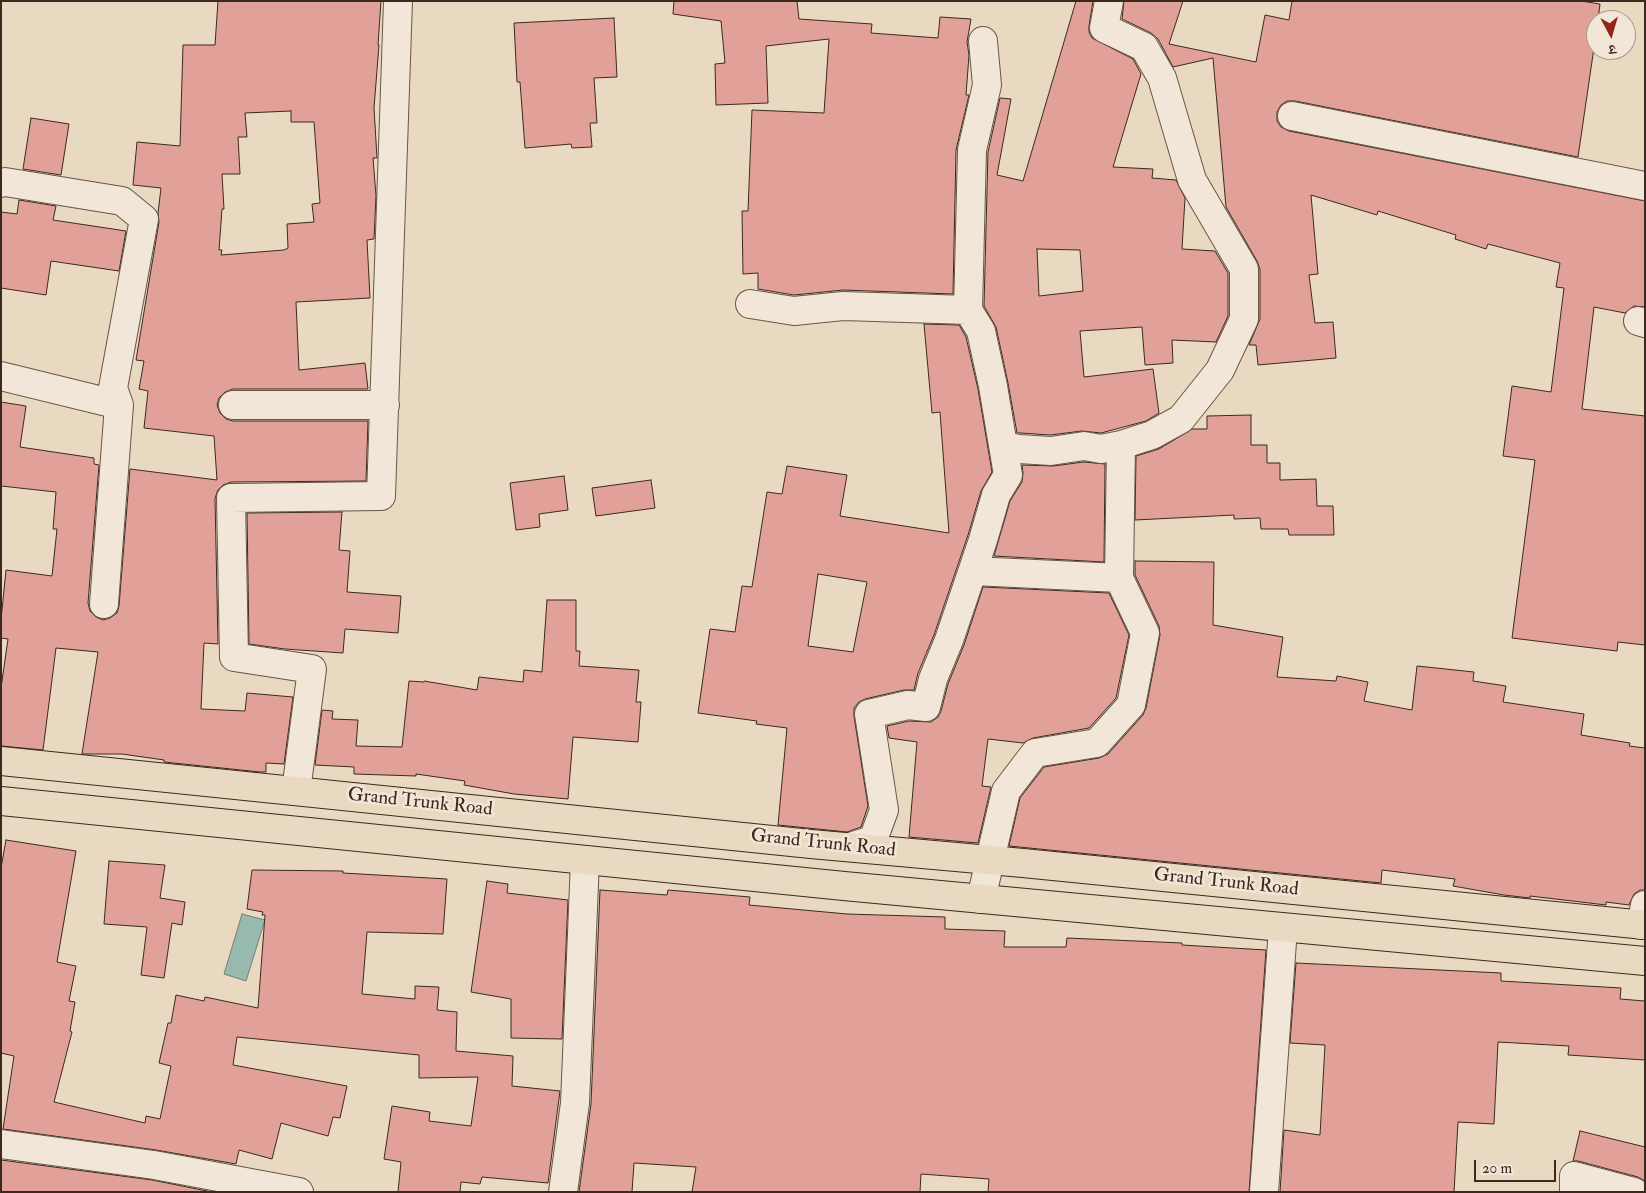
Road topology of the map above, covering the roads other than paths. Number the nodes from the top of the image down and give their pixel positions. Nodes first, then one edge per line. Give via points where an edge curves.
1 (398, 1) edge
2 (1109, 1) edge
3 (983, 41) dead end
4 (1292, 116) dead end
5 (1, 183) edge
6 (1645, 186) edge
7 (750, 304) dead end
8 (968, 310) junction
9 (1, 376) edge
10 (119, 405) junction
11 (233, 405) dead end
12 (384, 405) junction
13 (1121, 445) junction
14 (1004, 446) junction
15 (972, 571) junction
16 (1118, 578) junction
17 (104, 604) dead end
18 (1, 761) edge
19 (296, 791) junction
20 (1, 801) edge
21 (850, 848) junction
22 (585, 860) junction
23 (990, 860) junction
24 (981, 899) junction
25 (1643, 918) edge
26 (1283, 928) junction
27 (1645, 961) edge
28 (1, 1144) edge
29 (299, 1192) edge
30 (563, 1192) edge
31 (1264, 1192) edge
32 (1574, 1192) edge
33 (1634, 1192) edge

1 - 12 street
2 - 13 street via 1104,28 1144,47 1162,78 1192,180 1244,270 1244,319 1220,370 1181,419 1152,435
3 - 8 street via 986,85 972,150
4 - 6 street
5 - 10 street via 122,201 144,219 112,388
7 - 8 street via 794,311 843,306
8 - 14 street via 981,331
9 - 10 street
10 - 17 street
11 - 12 street
12 - 19 street via 382,496 231,498 234,657 312,669
13 - 14 street via 1051,451
13 - 16 street
14 - 15 street via 1008,474 996,495
15 - 16 street
15 - 21 street via 926,707 908,705 869,714 884,810 872,840
16 - 23 street via 1145,634 1132,705 1097,743 1034,753 1006,791
18 - 19 highway, Grand Trunk Road
19 - 21 highway, Grand Trunk Road
20 - 22 highway, Grand Trunk Road
21 - 23 highway, Grand Trunk Road
22 - 24 highway, Grand Trunk Road
22 - 30 street via 575,1103
23 - 24 street
23 - 25 highway, Grand Trunk Road
24 - 26 highway, Grand Trunk Road
26 - 27 highway, Grand Trunk Road
26 - 31 street
28 - 29 street via 154,1165
32 - 33 street via 1574,1176

